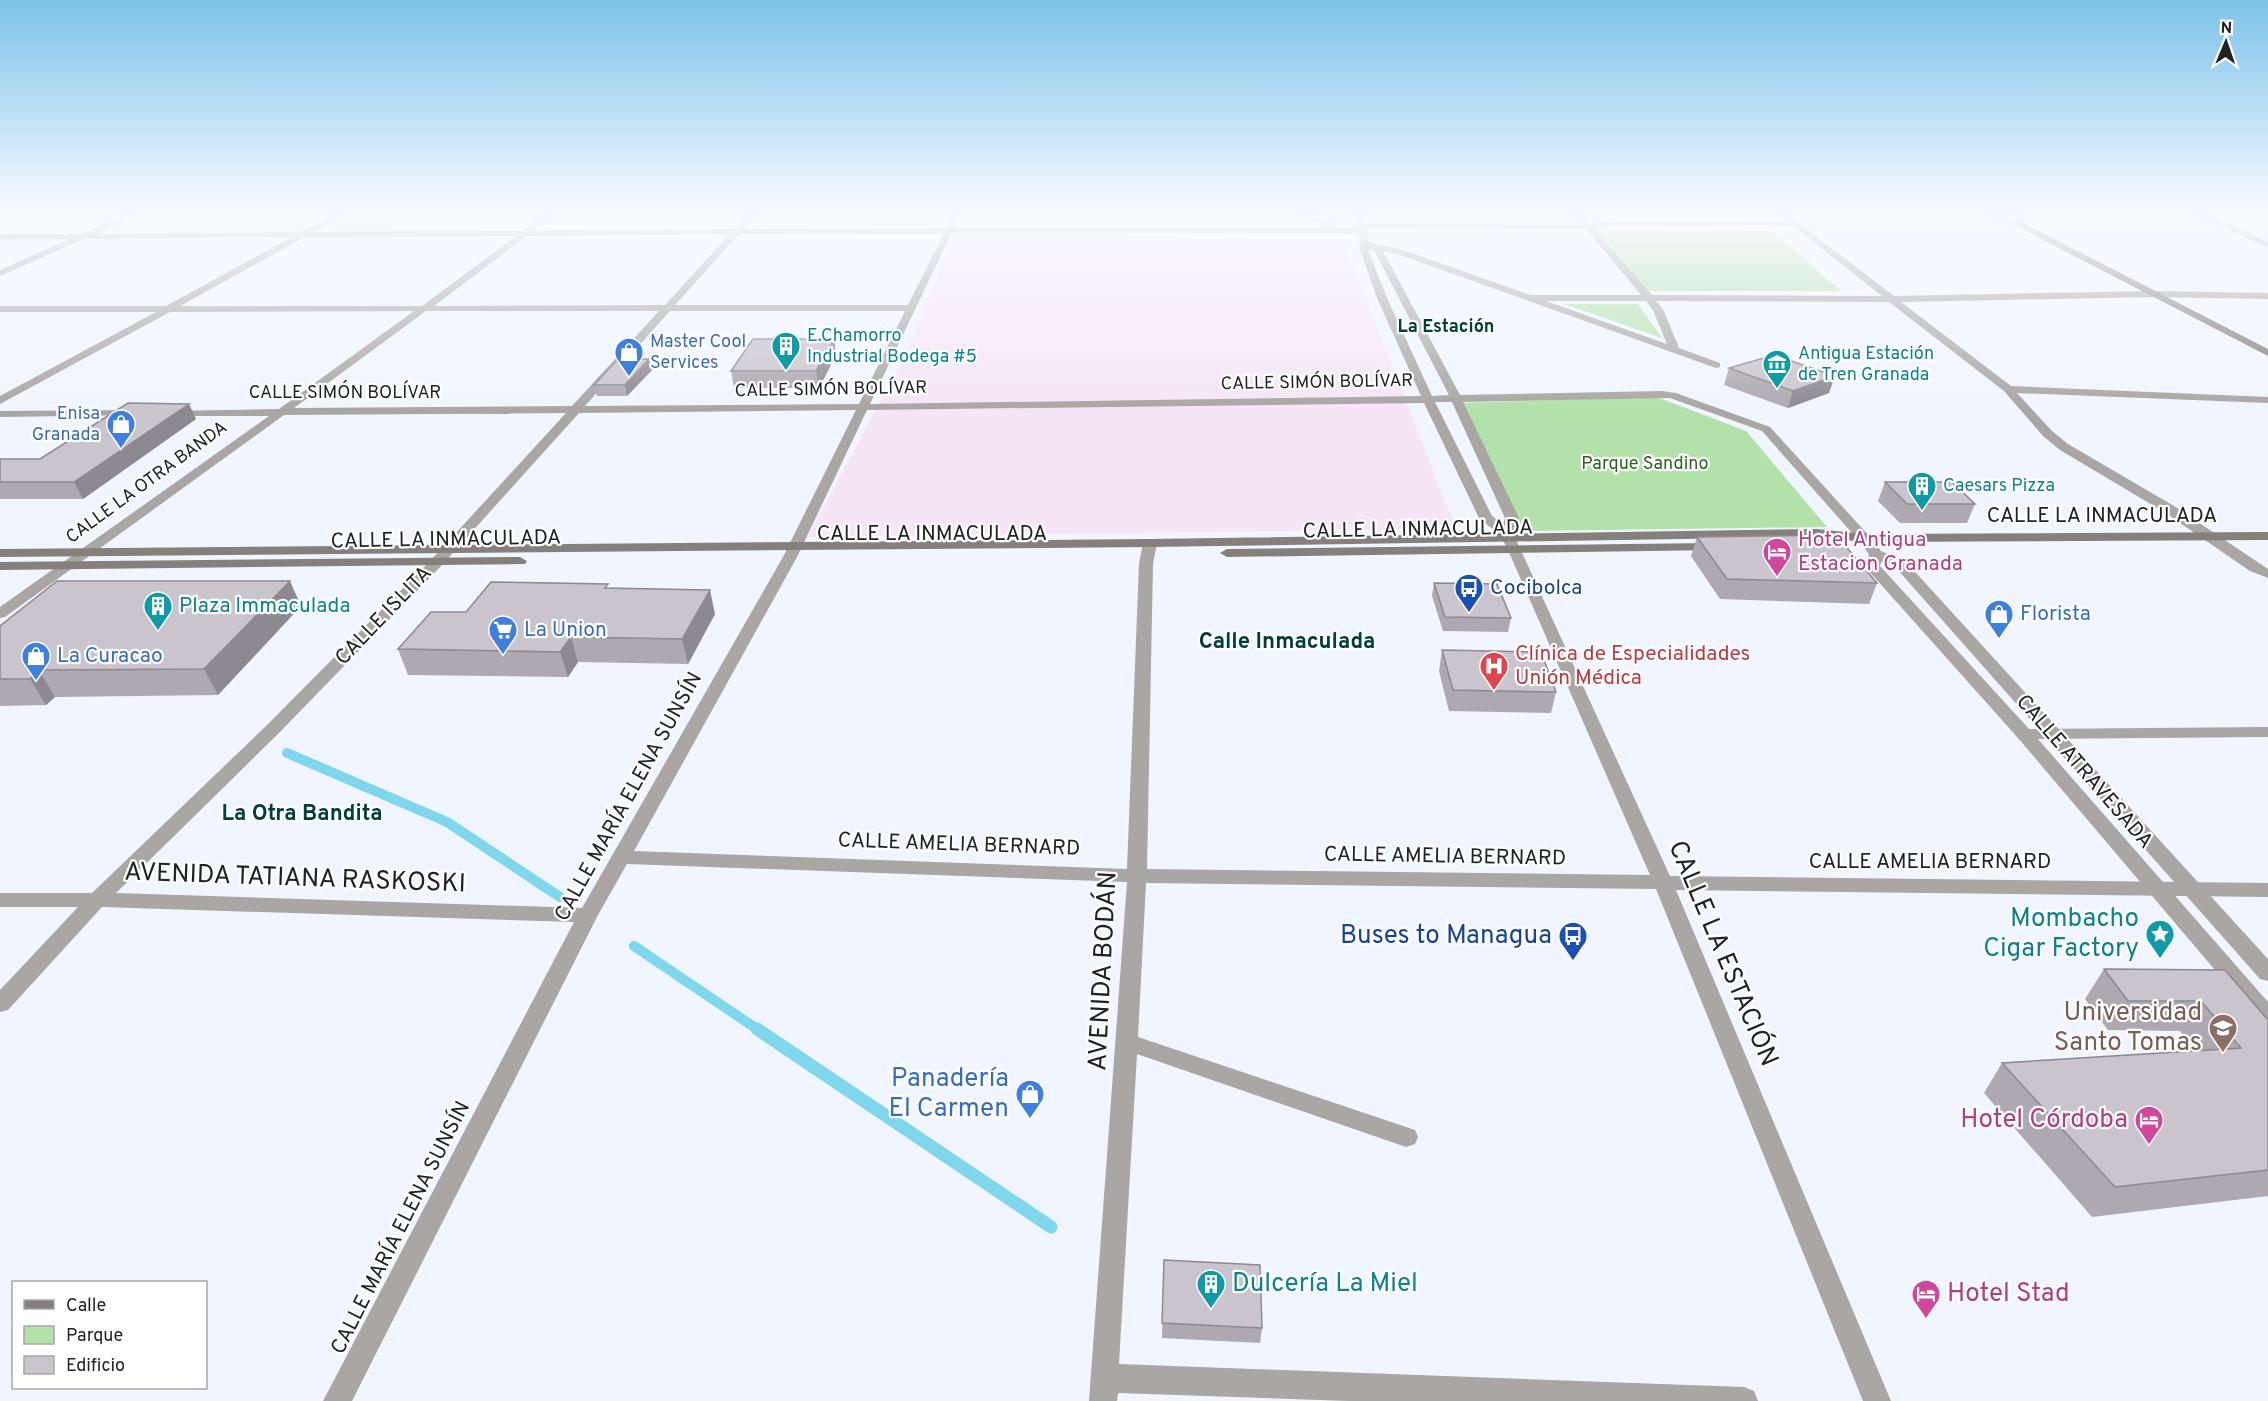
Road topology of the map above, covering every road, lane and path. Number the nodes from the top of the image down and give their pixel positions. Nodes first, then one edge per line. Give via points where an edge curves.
1 (222, 279) edge
2 (463, 279) edge
3 (694, 279) edge
4 (925, 279) edge
5 (1376, 279) edge
6 (1394, 279) edge
7 (1479, 279) edge
8 (1633, 279) edge
9 (1867, 279) edge
10 (2126, 279) edge
11 (2268, 290) edge
12 (2154, 294) junction
13 (2168, 294) junction
14 (2268, 296) edge
15 (1648, 297) junction
16 (1382, 298) junction
17 (1404, 298) junction
18 (1532, 298) junction
19 (1893, 299) junction
20 (426, 307) junction
21 (670, 307) junction
22 (911, 308) junction
23 (0, 309) edge
24 (168, 309) junction
25 (1404, 346) junction
26 (1428, 346) junction
27 (1675, 351) junction
28 (2268, 353) edge
29 (1716, 365) dead end
30 (2008, 389) junction
31 (1662, 394) joint
32 (1456, 399) junction
33 (1428, 400) junction
34 (2268, 400) edge
35 (0, 401) edge
36 (863, 408) junction
37 (577, 410) junction
38 (279, 412) junction
39 (0, 414) edge
40 (1687, 534) junction
41 (2268, 536) edge
42 (2209, 537) junction
43 (1864, 538) junction
44 (1510, 540) junction
45 (1698, 547) junction
46 (1788, 548) edge
47 (1822, 548) edge
48 (1149, 549) junction
49 (347, 551) junction
50 (792, 552) junction
51 (0, 553) edge
52 (82, 553) junction
53 (1876, 554) junction
54 (443, 556) junction
55 (336, 563) junction
56 (0, 566) edge
57 (65, 566) junction
58 (2268, 574) edge
59 (0, 614) edge
60 (1931, 631) junction
61 (1962, 632) junction
62 (2268, 732) edge
63 (2024, 734) junction
64 (2055, 735) junction
65 (621, 857) junction
66 (1137, 876) junction
67 (1664, 884) junction
68 (2154, 888) junction
69 (2192, 889) junction
70 (2268, 890) edge
71 (0, 900) edge
72 (97, 900) junction
73 (588, 915) junction
74 (2268, 973) edge
75 (0, 1004) edge
76 (2268, 1017) edge
77 (1127, 1042) junction
78 (1406, 1137) dead end
79 (1104, 1390) edge
80 (337, 1401) edge
81 (1743, 1401) edge
82 (1877, 1401) edge

1 - 24 street
2 - 20 street, CALLE LA OTRA BANDA
3 - 21 street, CALLE ISLITA
4 - 22 street, CALLE MARÍA ELENA SUNSÍN
5 - 16 street, CALLE LA ESTACIÓN
6 - 17 street, CALLE LA ESTACIÓN
7 - 18 street
8 - 15 street
9 - 19 street
10 - 12 main road
11 - 13 street
12 - 13 street
12 - 19 street
12 - 28 main road
13 - 14 street
15 - 18 street
15 - 19 street
15 - 27 street via 1658,309
16 - 17 street
16 - 25 street, CALLE LA ESTACIÓN
17 - 26 street, CALLE LA ESTACIÓN
18 - 27 street
19 - 30 street
20 - 21 street
20 - 24 street
20 - 38 street, CALLE LA OTRA BANDA
21 - 22 street
21 - 37 street, CALLE ISLITA
22 - 36 street, CALLE MARÍA ELENA SUNSÍN
23 - 24 street
24 - 35 street
25 - 26 street
25 - 33 street, CALLE LA ESTACIÓN
26 - 32 street, CALLE LA ESTACIÓN
27 - 29 street
30 - 34 street
30 - 42 street via 2064,447 2169,508
31 - 32 street, CALLE SIMÓN BOLÍVAR
31 - 43 street, CALLE ATRAVESADA via 1766,429
32 - 33 street, CALLE SIMÓN BOLÍVAR
32 - 44 street, CALLE LA ESTACIÓN via 1512,518
33 - 36 street, CALLE SIMÓN BOLÍVAR
33 - 44 street, CALLE LA ESTACIÓN via 1486,518
36 - 37 street, CALLE SIMÓN BOLÍVAR
36 - 50 street, CALLE MARÍA ELENA SUNSÍN
37 - 38 street, CALLE SIMÓN BOLÍVAR
37 - 54 street, CALLE ISLITA
38 - 39 street, CALLE SIMÓN BOLÍVAR
38 - 52 street, CALLE LA OTRA BANDA
40 - 43 main road, CALLE LA INMACULADA via 1817,533
40 - 44 main road, CALLE LA INMACULADA
40 - 45 main road
41 - 42 main road, CALLE LA INMACULADA
42 - 43 main road, CALLE LA INMACULADA
42 - 58 street
43 - 47 main road, CALLE LA INMACULADA
43 - 53 street, CALLE ATRAVESADA
44 - 45 main road, CALLE LA INMACULADA
44 - 48 main road, CALLE LA INMACULADA
44 - 67 street, CALLE LA ESTACIÓN
45 - 46 main road, CALLE LA INMACULADA
48 - 50 main road, CALLE LA INMACULADA
48 - 66 street, AVENIDA BODÁN
49 - 52 main road, CALLE LA INMACULADA
49 - 54 main road, CALLE LA INMACULADA
49 - 55 main road
50 - 54 main road, CALLE LA INMACULADA
50 - 65 street, CALLE MARÍA ELENA SUNSÍN
51 - 52 main road, CALLE LA INMACULADA
52 - 57 street, CALLE LA OTRA BANDA
53 - 60 street, CALLE ATRAVESADA via 1873,567
53 - 61 street, CALLE ATRAVESADA via 1902,566
54 - 55 main road, CALLE LA INMACULADA
54 - 72 street, CALLE ISLITA
55 - 57 main road, CALLE LA INMACULADA
56 - 57 main road, CALLE LA INMACULADA
57 - 59 street, CALLE LA OTRA BANDA
60 - 61 street
60 - 63 street, CALLE ATRAVESADA
61 - 64 street, CALLE ATRAVESADA
62 - 64 street
63 - 64 street
63 - 68 street, CALLE ATRAVESADA
64 - 69 street, CALLE ATRAVESADA
65 - 66 street, CALLE AMELIA BERNARD
65 - 73 street, CALLE MARÍA ELENA SUNSÍN
66 - 67 street, CALLE AMELIA BERNARD
66 - 77 street, AVENIDA BODÁN
67 - 68 street, CALLE AMELIA BERNARD
67 - 82 street, CALLE LA ESTACIÓN
68 - 69 street, CALLE AMELIA BERNARD
68 - 76 street, CALLE ATRAVESADA
69 - 70 street, CALLE AMELIA BERNARD
69 - 74 street, CALLE ATRAVESADA
71 - 72 street, AVENIDA TATIANA RASKOSKI
72 - 73 street, AVENIDA TATIANA RASKOSKI
72 - 75 street, CALLE ISLITA
73 - 80 street, CALLE MARÍA ELENA SUNSÍN
77 - 78 street
77 - 79 street, AVENIDA BODÁN
79 - 81 street

